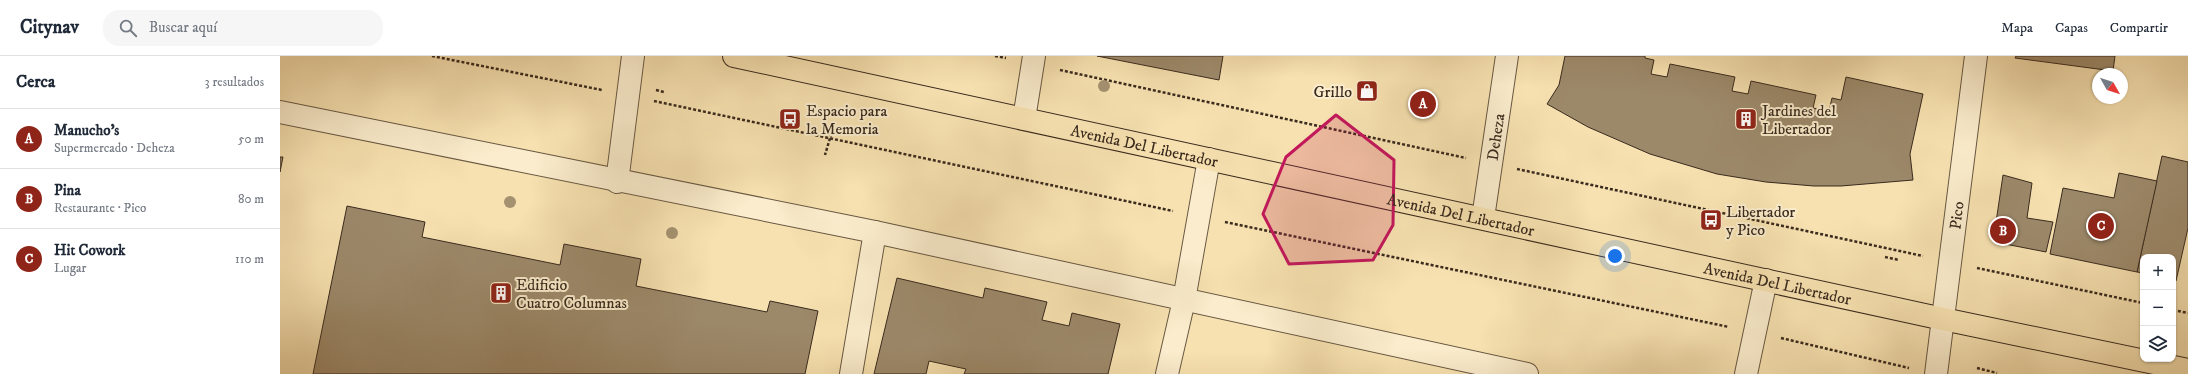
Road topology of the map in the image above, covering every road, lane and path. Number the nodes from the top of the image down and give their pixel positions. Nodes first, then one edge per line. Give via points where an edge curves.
1 (633, 56) edge
2 (734, 56) edge
3 (1034, 56) edge
4 (1507, 56) edge
5 (1976, 56) edge
6 (280, 112) edge
7 (1024, 119) junction
8 (824, 126) dead end
9 (825, 154) dead end
10 (1208, 159) junction
11 (617, 182) junction
12 (1484, 218) junction
13 (875, 232) junction
14 (1885, 257) dead end
15 (1899, 260) dead end
16 (1950, 262) junction
17 (1766, 280) junction
18 (1184, 300) junction
19 (2140, 302) edge
20 (2176, 311) edge
21 (2188, 313) edge
22 (1943, 319) junction
23 (1977, 368) dead end
24 (2188, 370) edge
25 (1997, 373) dead end
26 (851, 374) edge
27 (1167, 374) edge
28 (1527, 374) edge
29 (1746, 374) edge
30 (1936, 374) edge

1 - 11 street
2 - 7 main road, Avenida Del Libertador
3 - 7 street
4 - 12 street, Deheza
5 - 16 street, Pico
6 - 11 street
7 - 10 main road, Avenida Del Libertador
8 - 9 path via 833,128
10 - 12 main road, Avenida Del Libertador
10 - 18 street
11 - 13 street
12 - 17 main road, Avenida Del Libertador
13 - 18 street
13 - 26 street
14 - 15 path
16 - 19 path
16 - 22 street, Pico
17 - 22 main road, Avenida Del Libertador
17 - 29 street
18 - 27 street
18 - 28 street
20 - 21 path
22 - 24 main road, Avenida Del Libertador
22 - 30 street, Pico
23 - 25 path

